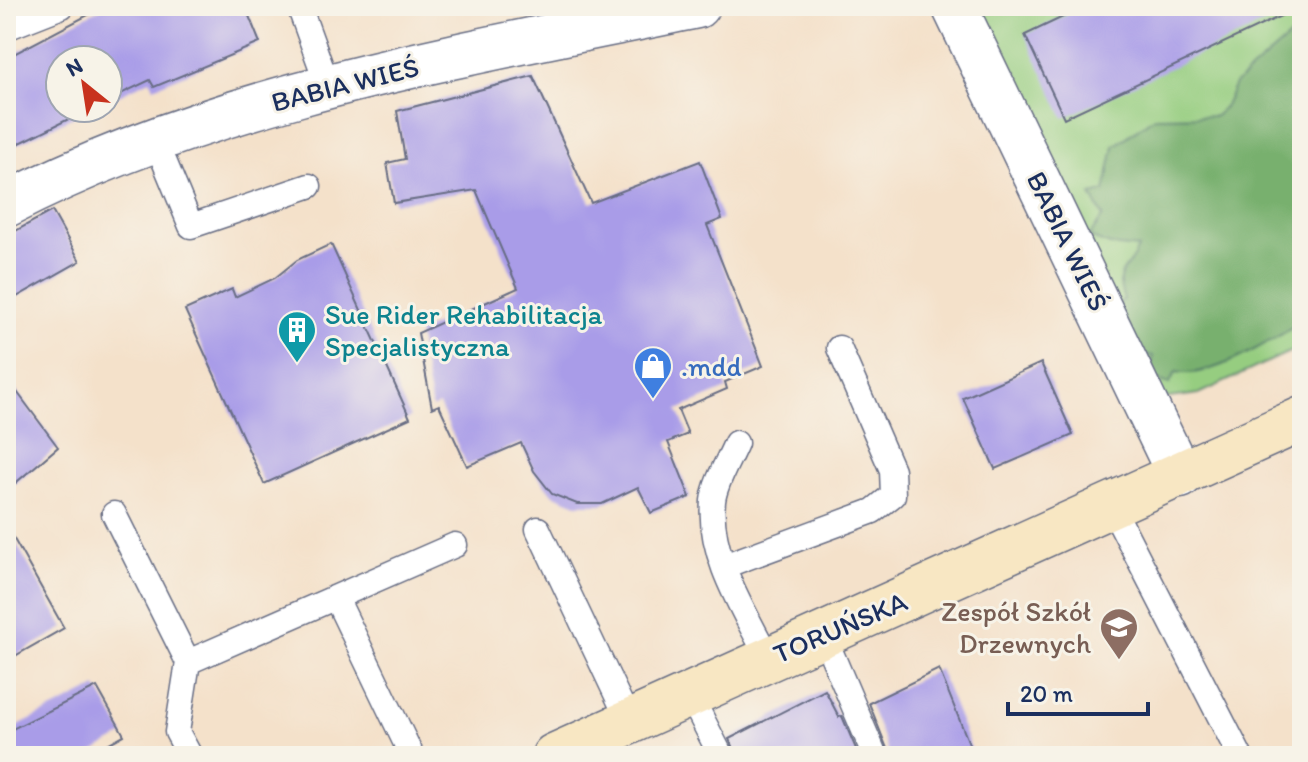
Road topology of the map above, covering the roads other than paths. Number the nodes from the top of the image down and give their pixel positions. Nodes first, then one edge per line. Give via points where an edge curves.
1 (62, 6) edge
2 (299, 6) edge
3 (697, 6) edge
4 (954, 6) edge
5 (6, 28) edge
6 (328, 86) junction
7 (155, 139) junction
8 (309, 186) dead end
9 (6, 205) edge
10 (839, 348) dead end
11 (1302, 419) edge
12 (736, 443) dead end
13 (1180, 476) junction
14 (1112, 507) junction
15 (114, 514) dead end
16 (538, 529) dead end
17 (455, 545) dead end
18 (724, 566) junction
19 (336, 598) junction
20 (823, 634) junction
21 (768, 658) junction
22 (188, 662) junction
23 (689, 693) junction
24 (629, 721) junction
25 (190, 756) edge
26 (412, 756) edge
27 (554, 756) edge
28 (721, 756) edge
29 (875, 756) edge
30 (1240, 756) edge

1 - 5 lane
2 - 6 lane
3 - 6 street, BABIA WIEŚ
4 - 13 street, BABIA WIEŚ
6 - 7 street, BABIA WIEŚ
7 - 8 lane via 191,226
7 - 9 street, BABIA WIEŚ
10 - 18 lane via 892,470 893,495 873,511
11 - 13 street, TORUŃSKA
12 - 18 lane via 713,497 713,529
13 - 14 street, TORUŃSKA
14 - 20 street, TORUŃSKA
14 - 30 lane
15 - 22 lane
16 - 24 lane
17 - 19 lane
18 - 21 lane
19 - 22 lane
19 - 26 lane
20 - 21 street, TORUŃSKA
20 - 29 lane
21 - 23 street, TORUŃSKA
22 - 25 lane via 177,732
23 - 24 street, TORUŃSKA
23 - 28 lane
24 - 27 street, TORUŃSKA

